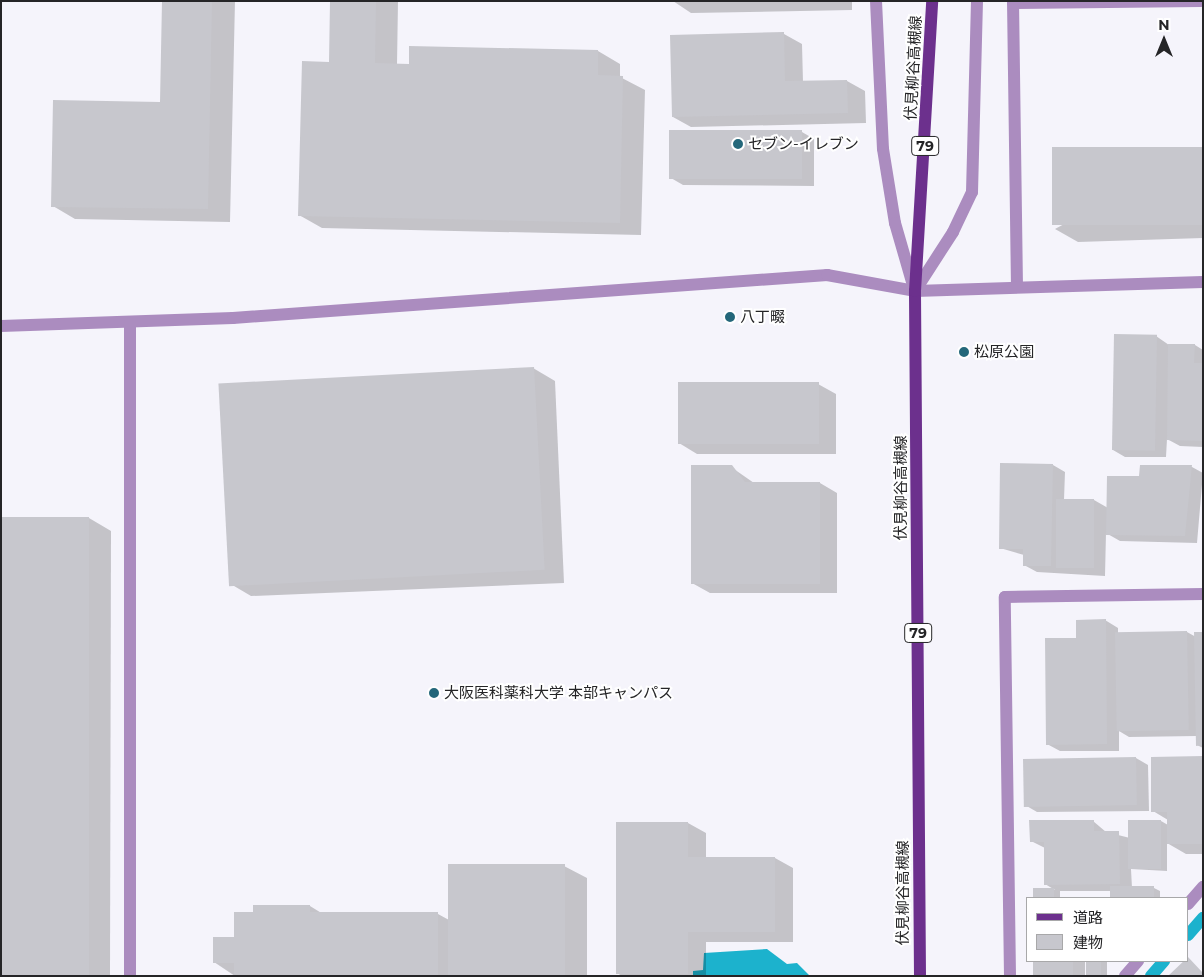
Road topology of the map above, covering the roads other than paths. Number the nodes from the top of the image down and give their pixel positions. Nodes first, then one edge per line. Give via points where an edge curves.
1 (876, 1) edge
2 (932, 1) edge
3 (977, 1) edge
4 (1201, 1) edge
5 (1013, 2) edge
6 (1203, 282) edge
7 (1017, 287) junction
8 (915, 291) junction
9 (130, 323) junction
10 (1, 326) edge
11 (1203, 594) edge
12 (1203, 887) edge
13 (1189, 903) edge
14 (1137, 962) edge
15 (130, 976) edge
16 (920, 976) edge
17 (1010, 976) edge
18 (1125, 976) edge

1 - 8 street via 883,149 895,223
2 - 8 main road, 伏見柳谷高槻線 / 79
3 - 8 street via 972,192 953,232
4 - 5 street
5 - 7 street
6 - 7 street
7 - 8 street
8 - 9 street via 827,275
8 - 16 main road, 伏見柳谷高槻線 / 79
9 - 10 street
9 - 15 street
11 - 17 street via 1005,597
12 - 13 street
14 - 18 street

